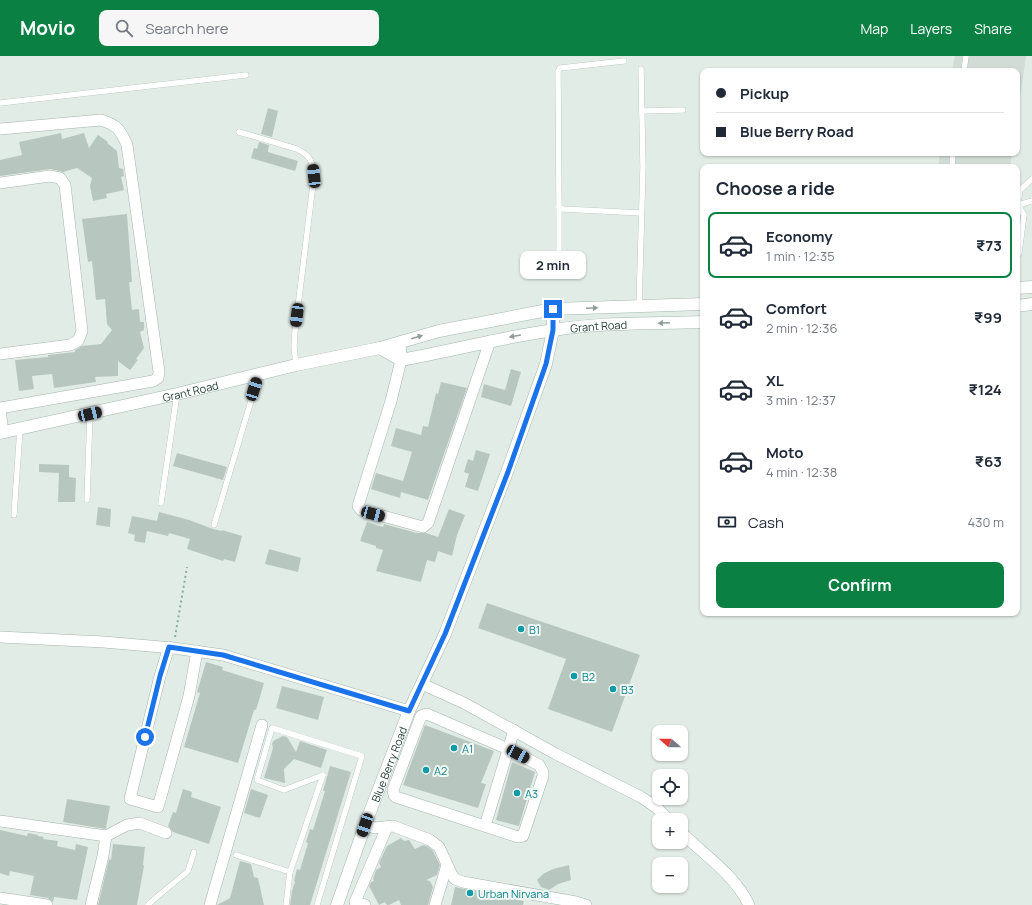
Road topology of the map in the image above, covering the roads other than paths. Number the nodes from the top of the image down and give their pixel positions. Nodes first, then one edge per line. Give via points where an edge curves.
1 (966, 56) edge
2 (624, 61) dead end
3 (964, 68) edge
4 (642, 69) dead end
5 (246, 75) dead end
6 (0, 103) edge
7 (684, 110) dead end
8 (642, 111) junction
9 (0, 129) edge
10 (239, 132) dead end
11 (1032, 179) edge
12 (0, 182) edge
13 (1020, 190) edge
14 (1032, 201) edge
15 (1020, 205) edge
16 (559, 207) junction
17 (1020, 210) edge
18 (641, 213) junction
19 (1020, 245) edge
20 (559, 263) dead end
21 (1032, 287) edge
22 (1020, 288) edge
23 (700, 304) edge
24 (1032, 304) edge
25 (639, 306) junction
26 (1020, 306) edge
27 (553, 309) junction
28 (700, 322) edge
29 (553, 330) junction
30 (490, 341) junction
31 (400, 342) junction
32 (380, 348) junction
33 (0, 354) edge
34 (401, 360) junction
35 (296, 365) junction
36 (259, 374) junction
37 (178, 394) junction
38 (0, 409) edge
39 (90, 414) junction
40 (20, 429) junction
41 (2, 432) edge
42 (87, 500) dead end
43 (161, 503) dead end
44 (14, 515) dead end
45 (214, 525) dead end
46 (0, 637) edge
47 (171, 647) junction
48 (197, 651) junction
49 (422, 684) junction
50 (409, 711) junction
51 (262, 725) dead end
52 (514, 730) junction
53 (508, 749) junction
54 (662, 813) edge
55 (0, 821) edge
56 (367, 821) junction
57 (485, 826) junction
58 (387, 827) junction
59 (166, 833) dead end
60 (106, 836) junction
61 (688, 838) edge
62 (194, 852) dead end
63 (236, 855) dead end
64 (447, 865) junction
65 (290, 872) junction
66 (0, 898) edge
67 (531, 900) edge
68 (18, 903) edge
69 (48, 905) edge
70 (91, 905) edge
71 (148, 905) edge
72 (210, 905) edge
73 (286, 905) edge
74 (317, 905) edge
75 (337, 905) edge
76 (365, 905) edge
77 (435, 905) edge
78 (586, 905) edge
79 (749, 905) edge

1 - 3 lane
2 - 16 lane via 560,68 558,71
4 - 8 lane
5 - 6 lane
7 - 8 lane
8 - 18 lane
9 - 38 street via 101,120 122,132 127,145 159,372 158,378 152,381
10 - 35 lane via 297,149 311,159 313,167 295,331
11 - 13 lane
12 - 33 street via 50,176 60,178 65,185 82,331 78,341 70,345
14 - 15 lane
16 - 18 lane
16 - 20 lane
17 - 19 lane via 1024,215
18 - 25 lane
21 - 22 main road
23 - 25 main road, Grant Road
24 - 26 main road
27 -> 25 main road, Grant Road
27 - 29 main road, Blue Berry Road
31 -> 27 main road, Grant Road via 439,331
28 -> 29 main road, Grant Road via 580,326
29 -> 30 main road, Grant Road
29 - 49 main road, Blue Berry Road via 546,364 508,472 445,634
30 - 34 main road, Grant Road
30 - 34 street via 428,523 423,527 361,510 358,506
31 - 32 main road, Grant Road
31 - 34 street
32 - 34 main road
32 - 35 main road, Grant Road
35 - 36 main road, Grant Road
36 - 37 main road, Grant Road
36 - 45 lane
37 - 39 main road, Grant Road
37 - 43 lane
38 - 41 street
39 - 40 main road, Grant Road
39 - 42 lane
40 - 41 main road, Grant Road
40 - 44 lane
46 - 47 street
47 - 48 street
47 - 48 street via 160,676 130,798 158,807 189,696
48 - 50 street via 223,655
49 - 50 main road, Blue Berry Road
49 - 52 street
50 - 56 main road, Blue Berry Road
51 - 72 street
52 - 53 street
52 - 54 street via 642,797
53 - 57 street
53 - 57 street via 539,765 543,776 523,836 518,837
53 - 57 street via 431,715 423,715 393,790 396,797
55 - 60 street
56 - 58 street via 375,828
56 - 75 main road, Blue Berry Road
58 - 64 street via 393,826 436,843
58 - 76 street via 355,902
59 - 60 street via 140,823 127,825
60 - 70 street
61 - 79 street via 730,877
62 - 71 lane via 188,871
63 - 65 lane
64 - 67 street via 452,875 463,882
64 - 77 street
65 - 73 lane
65 - 74 lane via 323,775 284,790 257,780 272,728 362,756
66 - 68 street
67 - 78 street
68 - 69 street

